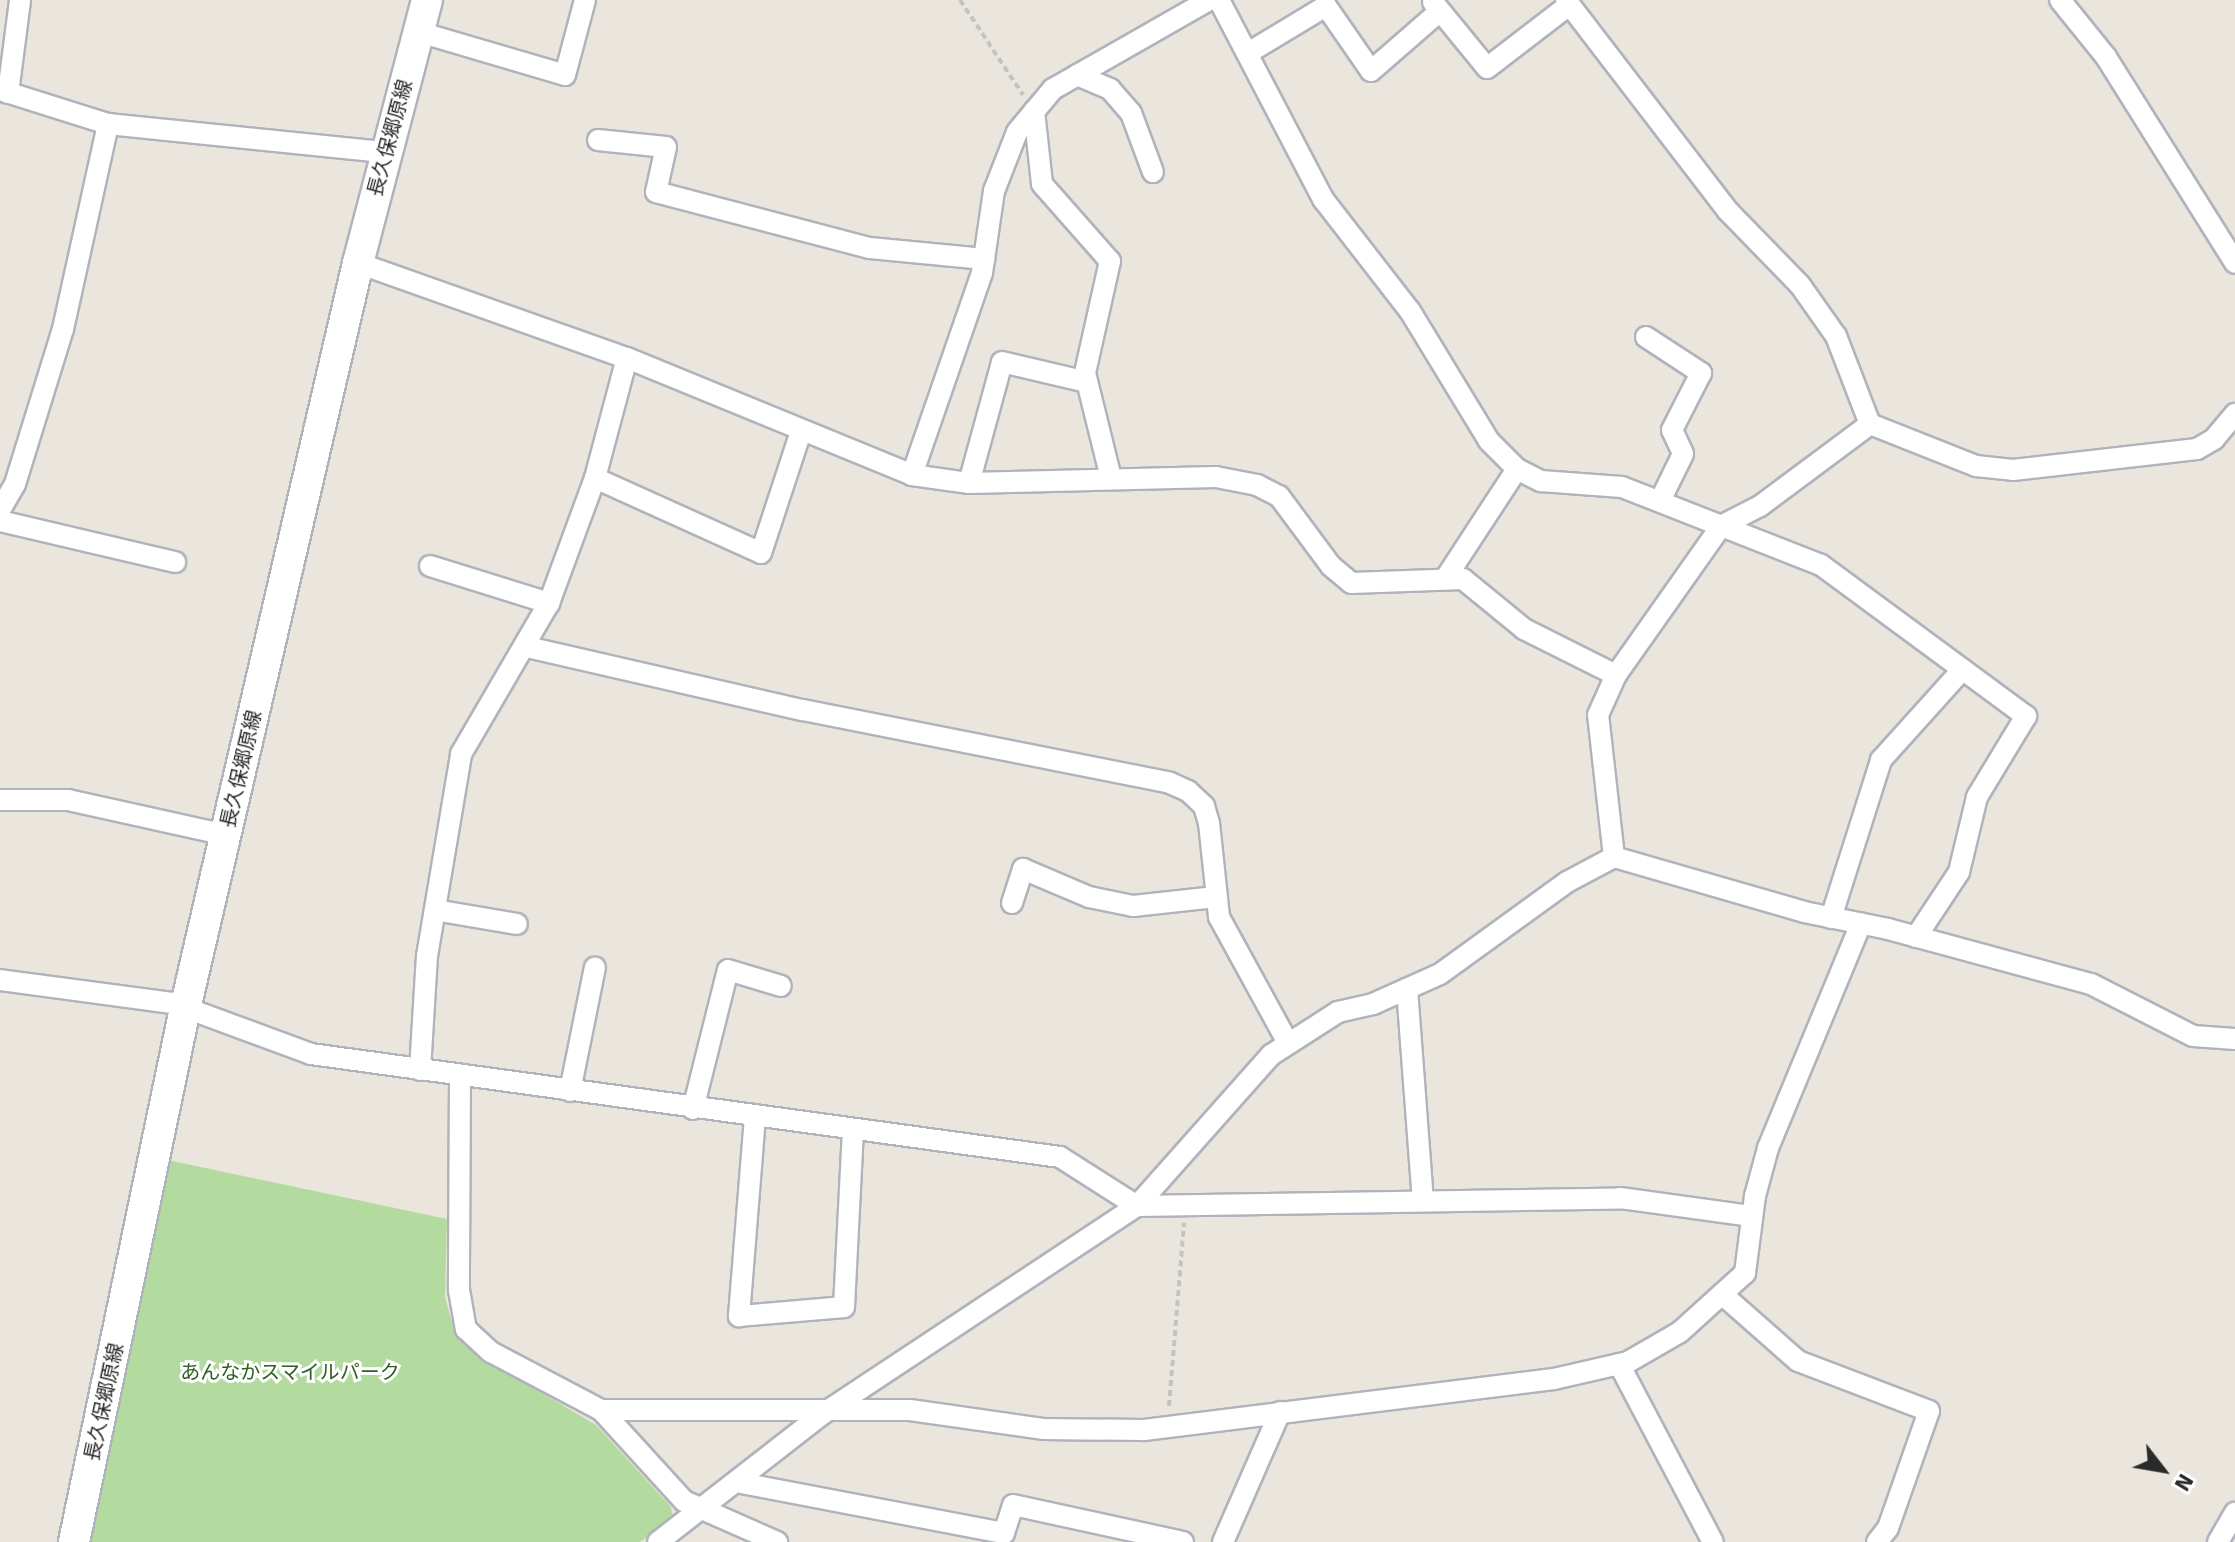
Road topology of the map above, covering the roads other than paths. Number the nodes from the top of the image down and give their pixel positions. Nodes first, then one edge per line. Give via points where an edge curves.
1 (20, 0) edge
2 (427, 0) edge
3 (585, 0) edge
4 (1209, 0) edge
5 (1219, 0) edge
6 (2060, 0) edge
7 (1568, 2) edge
8 (1436, 5) edge
9 (419, 32) junction
10 (1248, 53) junction
11 (1077, 75) junction
12 (4, 91) edge
13 (1034, 111) junction
14 (108, 124) junction
15 (598, 140) dead end
16 (386, 152) junction
17 (1153, 172) dead end
18 (984, 259) junction
19 (358, 263) junction
20 (2235, 263) edge
21 (1646, 337) dead end
22 (627, 358) junction
23 (1087, 382) junction
24 (2235, 414) edge
25 (1870, 424) junction
26 (801, 431) junction
27 (1517, 469) junction
28 (912, 475) junction
29 (595, 478) junction
30 (1111, 478) junction
31 (969, 483) junction
32 (1660, 501) junction
33 (0, 510) edge
34 (0, 521) edge
35 (1721, 526) junction
36 (175, 562) dead end
37 (430, 566) dead end
38 (1445, 579) junction
39 (549, 603) junction
40 (527, 647) junction
41 (1963, 669) junction
42 (1616, 675) junction
43 (0, 800) edge
44 (226, 835) junction
45 (1614, 857) junction
46 (1216, 897) junction
47 (1012, 903) dead end
48 (435, 910) junction
49 (1831, 918) junction
50 (517, 924) dead end
51 (1861, 924) junction
52 (1916, 937) junction
53 (595, 967) dead end
54 (0, 980) edge
55 (781, 986) dead end
56 (1407, 989) junction
57 (185, 1009) junction
58 (2235, 1039) edge
59 (1288, 1043) junction
60 (420, 1070) junction
61 (460, 1076) junction
62 (570, 1091) junction
63 (693, 1109) junction
64 (755, 1117) junction
65 (853, 1130) junction
66 (1423, 1201) junction
67 (1137, 1206) junction
68 (1752, 1216) junction
69 (1722, 1294) junction
70 (1619, 1364) junction
71 (601, 1410) junction
72 (1280, 1412) junction
73 (824, 1413) junction
74 (736, 1482) junction
75 (701, 1511) junction
76 (2235, 1513) edge
77 (74, 1542) edge
78 (658, 1542) edge
79 (777, 1542) edge
80 (1183, 1542) edge
81 (1223, 1542) edge
82 (1713, 1542) edge
83 (1877, 1542) edge
84 (2218, 1542) edge

1 - 12 street
2 - 9 main road, 長久保郷原線
3 - 9 street via 565,75
4 - 11 street
5 - 10 street
6 - 20 street via 2106,57
7 - 8 street via 1487,68
7 - 25 street via 1727,210 1800,285 1836,336
8 - 10 street via 1371,71 1326,6
9 - 16 main road, 長久保郷原線
10 - 27 street via 1323,199 1410,311 1489,441
11 - 13 street via 1053,89
11 - 17 street via 1110,89 1131,113
12 - 14 street
13 - 18 street via 1017,132 994,191
13 - 23 street via 1042,184 1110,261
14 - 16 street
14 - 33 street via 63,329 15,484
15 - 18 street via 666,147 656,192 870,248
16 - 19 main road, 長久保郷原線
18 - 28 street
19 - 22 street
19 - 44 main road, 長久保郷原線
21 - 32 street via 1701,373 1672,430 1683,454
22 - 26 street
22 - 29 street
23 - 30 street
23 - 31 street via 1002,362
24 - 25 street via 2214,439 2197,449 2013,470 1976,466
25 - 35 street via 1760,506
26 - 28 street
26 - 29 street via 761,553
27 - 32 street via 1541,481 1622,487
27 - 38 street
28 - 31 street
29 - 39 street
30 - 31 street
30 - 38 street via 1216,477 1257,485 1279,496 1331,566 1351,583
32 - 35 street
34 - 36 street
35 - 41 street via 1821,565
35 - 42 street
37 - 39 street
38 - 42 street via 1463,579 1524,629
39 - 40 street
40 - 46 street via 803,710 1170,783 1204,806
40 - 48 street via 461,754
41 - 49 street via 1881,760
41 - 52 street via 2026,716 1977,797 1959,872
42 - 45 street via 1598,715
43 - 44 street via 68,800
44 - 57 main road, 長久保郷原線
45 - 49 street
45 - 56 street via 1567,882 1440,974
46 - 47 street via 1133,906 1089,897 1023,869
46 - 59 street via 1219,917
48 - 50 street
48 - 60 street
49 - 51 street
51 - 52 street
51 - 68 street via 1768,1148
52 - 58 street via 2091,984 2193,1036
53 - 62 street
54 - 57 street via 143,996
55 - 63 street via 728,970
56 - 59 street via 1338,1012
56 - 66 street
57 - 60 street via 311,1054
57 - 77 main road, 長久保郷原線
59 - 67 street via 1215,1114 1173,1170
60 - 61 street
61 - 62 street
61 - 71 street via 459,1290 466,1329 491,1352
62 - 63 street
63 - 64 street
64 - 65 street
64 - 65 street via 739,1316 844,1307
65 - 67 street via 1060,1157
66 - 67 street
66 - 68 street via 1620,1198
67 - 73 street
68 - 69 street via 1745,1273
69 - 70 street via 1680,1332
69 - 83 street via 1798,1361 1929,1411 1888,1528
70 - 72 street via 1554,1379
70 - 82 street
71 - 73 street
71 - 75 street via 684,1501
72 - 73 street via 1167,1427 1043,1429 910,1410
72 - 81 street
73 - 74 street
74 - 75 street
74 - 80 street via 1004,1533 1013,1505
75 - 78 street
75 - 79 street
76 - 84 street

